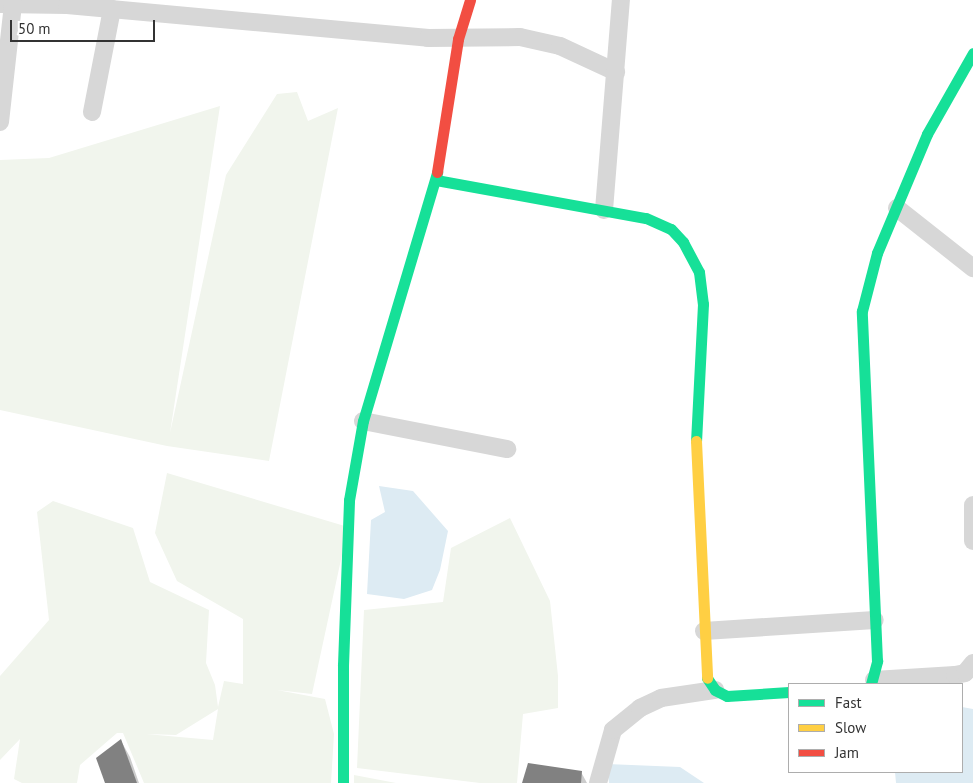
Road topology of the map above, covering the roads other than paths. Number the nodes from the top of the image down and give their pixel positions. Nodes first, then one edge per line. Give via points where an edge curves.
1 (470, 0) edge
2 (621, 0) edge
3 (39, 2) edge
4 (6, 4) edge
5 (112, 9) junction
6 (458, 39) junction
7 (973, 53) edge
8 (616, 72) junction
9 (92, 112) dead end
10 (0, 122) edge
11 (436, 180) junction
12 (896, 208) junction
13 (604, 210) junction
14 (973, 268) edge
15 (363, 421) junction
16 (508, 449) dead end
17 (973, 505) edge
18 (973, 541) edge
19 (875, 620) junction
20 (704, 631) junction
21 (973, 663) edge
22 (873, 682) edge
23 (715, 690) junction
24 (788, 692) edge
25 (343, 783) edge
26 (598, 783) edge

1 - 6 street
2 - 8 street
3 - 4 street
3 - 5 street
4 - 10 street
5 - 6 street
5 - 9 street
6 - 8 street via 520,37 560,46
6 - 11 street
7 - 12 street via 927,134
8 - 13 street
11 - 13 street
11 - 15 street
12 - 14 street
12 - 19 street via 877,253 862,311
13 - 20 street via 646,218 671,229 683,242 699,272 703,304 696,441
15 - 16 street
15 - 25 street via 349,500 343,665
17 - 18 street
19 - 20 street
19 - 22 street via 877,661
20 - 23 street via 706,676
21 - 22 street via 965,673 955,676
23 - 24 street via 727,696
23 - 26 street via 661,698 640,708 613,730

